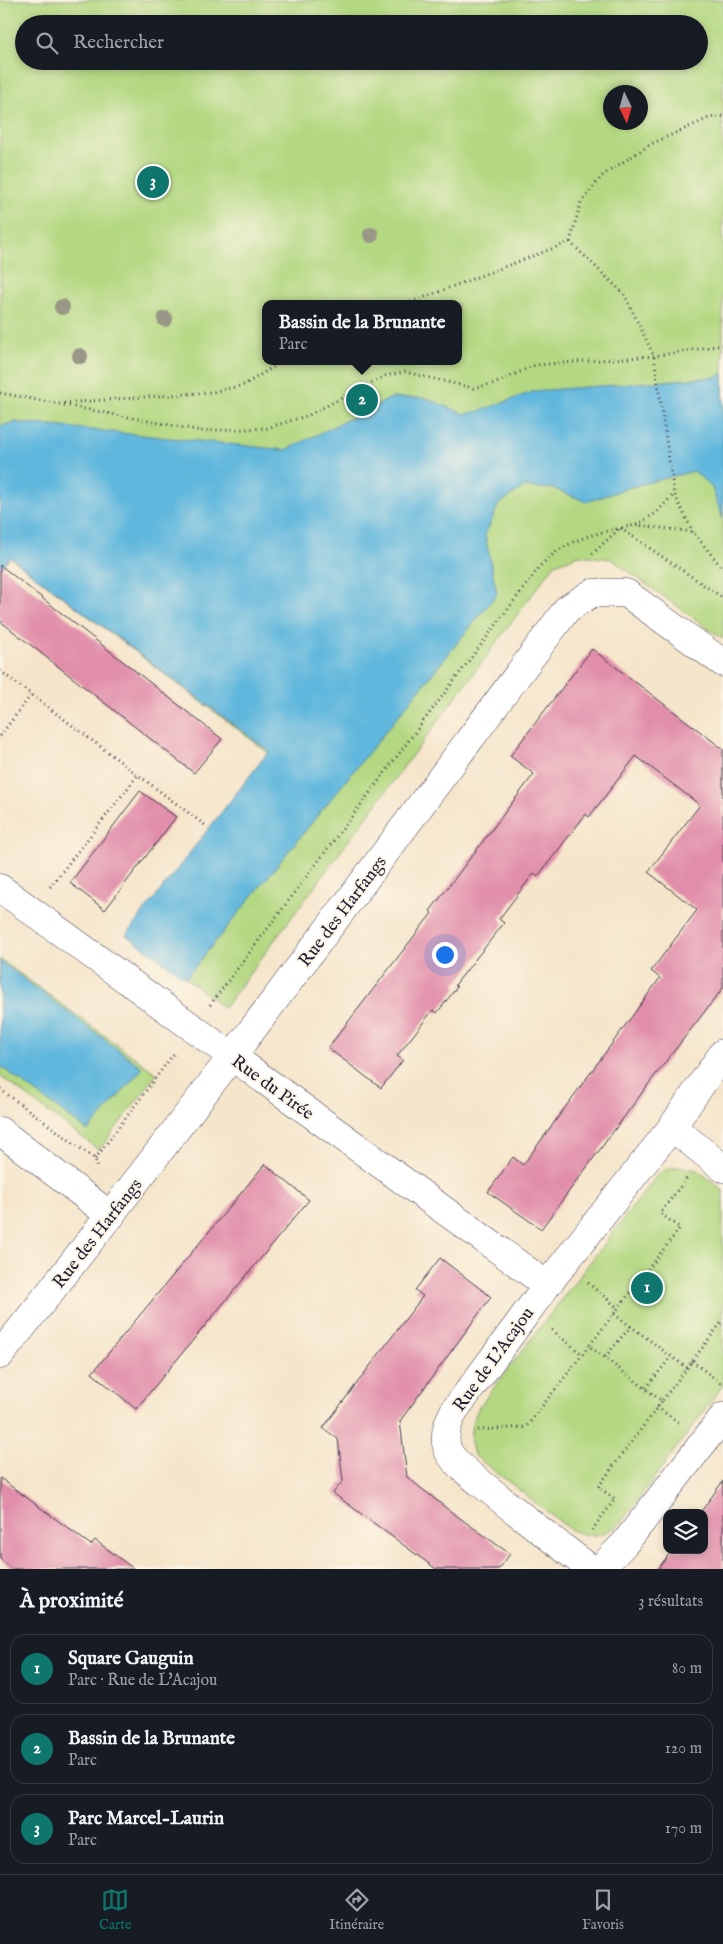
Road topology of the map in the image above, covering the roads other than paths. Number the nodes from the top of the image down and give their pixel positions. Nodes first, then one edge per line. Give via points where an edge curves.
1 (723, 664) edge
2 (0, 888) edge
3 (723, 1053) edge
4 (232, 1057) junction
5 (672, 1127) junction
6 (0, 1131) edge
7 (723, 1168) edge
8 (111, 1216) junction
9 (547, 1285) junction
10 (0, 1355) edge
11 (723, 1418) edge
12 (591, 1569) edge
13 (600, 1569) edge

1 - 4 street, Rue des Harfangs via 626,593 592,592 567,608
2 - 4 street, Rue du Pirée
3 - 5 street, Rue de L'Acajou
4 - 8 street, Rue des Harfangs
4 - 9 street, Rue du Pirée
5 - 7 street
5 - 9 street, Rue de L'Acajou
6 - 8 street
8 - 10 street, Rue des Harfangs
9 - 12 street, Rue de L'Acajou via 454,1411 446,1440 450,1453 469,1473
11 - 13 street via 625,1544

